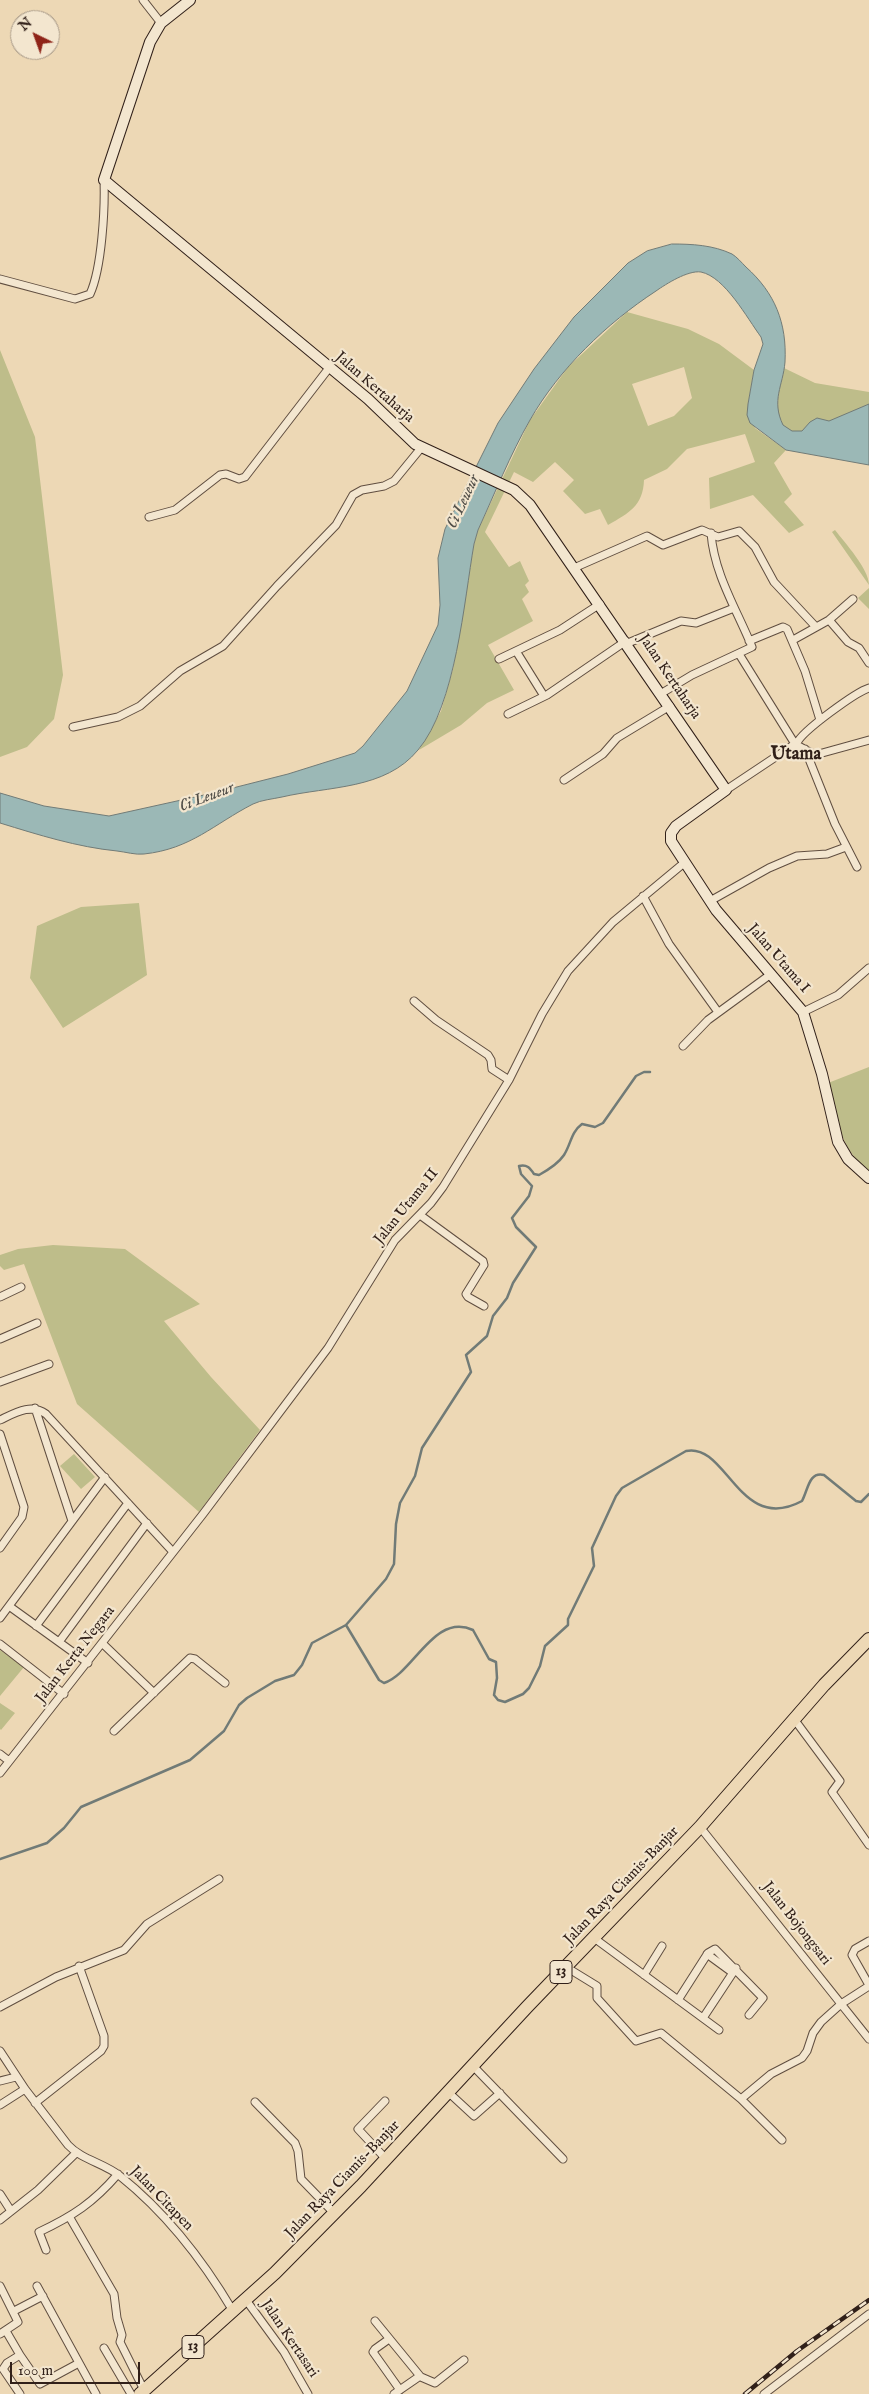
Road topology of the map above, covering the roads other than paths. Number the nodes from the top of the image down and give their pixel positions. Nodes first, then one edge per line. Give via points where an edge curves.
1 (143, 0) edge
2 (190, 0) edge
3 (161, 23) junction
4 (104, 180) junction
5 (0, 279) edge
6 (329, 368) junction
7 (421, 448) junction
8 (149, 517) dead end
9 (711, 533) junction
10 (574, 568) junction
11 (853, 599) dead end
12 (600, 604) junction
13 (734, 608) junction
14 (829, 620) junction
15 (816, 627) junction
16 (793, 640) junction
17 (750, 641) junction
18 (627, 642) junction
19 (516, 651) junction
20 (739, 654) junction
21 (499, 659) dead end
22 (869, 663) edge
23 (869, 688) edge
24 (662, 693) junction
25 (544, 696) junction
26 (670, 706) junction
27 (508, 714) dead end
28 (820, 720) junction
29 (73, 727) dead end
30 (869, 740) edge
31 (796, 744) junction
32 (805, 749) junction
33 (564, 780) dead end
34 (726, 790) junction
35 (846, 847) junction
36 (684, 863) junction
37 (857, 867) dead end
38 (643, 896) junction
39 (710, 900) junction
40 (869, 968) edge
41 (771, 974) junction
42 (414, 1001) dead end
43 (718, 1012) junction
44 (803, 1012) junction
45 (684, 1046) dead end
46 (507, 1079) junction
47 (869, 1178) edge
48 (420, 1215) junction
49 (21, 1287) dead end
50 (0, 1297) edge
51 (484, 1306) dead end
52 (37, 1323) dead end
53 (0, 1339) edge
54 (49, 1364) dead end
55 (0, 1382) edge
56 (35, 1408) junction
57 (0, 1420) edge
58 (0, 1434) edge
59 (105, 1477) junction
60 (128, 1503) junction
61 (72, 1521) junction
62 (147, 1524) junction
63 (0, 1531) edge
64 (8, 1537) junction
65 (0, 1548) edge
66 (172, 1552) junction
67 (9, 1606) junction
68 (0, 1618) edge
69 (36, 1626) junction
70 (869, 1639) edge
71 (59, 1642) junction
72 (102, 1643) junction
73 (0, 1644) edge
74 (88, 1662) junction
75 (225, 1683) dead end
76 (154, 1693) junction
77 (64, 1694) junction
78 (794, 1719) junction
79 (114, 1730) dead end
80 (0, 1754) edge
81 (9, 1761) junction
82 (0, 1773) edge
83 (700, 1827) junction
84 (869, 1844) edge
85 (219, 1879) dead end
86 (594, 1938) junction
87 (869, 1941) edge
88 (662, 1946) dead end
89 (79, 1966) junction
90 (566, 1967) junction
91 (735, 1971) junction
92 (644, 1975) junction
93 (869, 1985) edge
94 (678, 2000) junction
95 (841, 2004) junction
96 (0, 2007) edge
97 (749, 2015) dead end
98 (703, 2018) junction
99 (719, 2030) dead end
100 (869, 2039) edge
101 (0, 2051) edge
102 (473, 2066) junction
103 (16, 2077) junction
104 (0, 2081) edge
105 (24, 2089) junction
106 (448, 2092) junction
107 (500, 2093) junction
108 (741, 2099) junction
109 (385, 2101) dead end
110 (255, 2102) dead end
111 (35, 2103) junction
112 (0, 2105) edge
113 (782, 2140) dead end
114 (76, 2152) junction
115 (386, 2159) junction
116 (563, 2159) dead end
117 (118, 2174) junction
118 (0, 2194) edge
119 (11, 2211) junction
120 (334, 2213) junction
121 (70, 2218) junction
122 (0, 2220) edge
123 (46, 2250) dead end
124 (0, 2286) edge
125 (37, 2286) dead end
126 (43, 2296) junction
127 (246, 2300) junction
128 (233, 2311) junction
129 (14, 2312) junction
130 (869, 2314) edge
131 (375, 2321) dead end
132 (3, 2332) edge
133 (389, 2339) junction
134 (104, 2348) dead end
135 (20, 2355) junction
136 (464, 2360) dead end
137 (80, 2363) junction
138 (421, 2377) junction
139 (142, 2392) edge
140 (397, 2392) edge
141 (20, 2394) edge
142 (96, 2394) edge
143 (131, 2394) edge
144 (308, 2394) edge
145 (764, 2394) edge

1 - 3 street
2 - 3 street
3 - 4 street via 150,42
4 - 5 street via 97,268 90,294 75,299
4 - 6 street, Jalan Kertaharja
6 - 7 street, Jalan Kertaharja
6 - 8 street via 245,477 237,479 220,475 175,510
7 - 10 street, Jalan Kertaharja via 514,490 530,505
7 - 29 street via 394,481 353,495 336,525 223,646 180,671 135,709 105,721
9 - 10 street via 700,530 663,545 647,536
9 - 13 street via 713,554
9 - 15 street via 718,537 738,531 742,533 755,547 774,582
10 - 12 street, Jalan Kertaharja
11 - 14 street
12 - 18 street, Jalan Kertaharja
12 - 19 street via 560,630
13 - 17 street
13 - 18 street via 696,623 682,621
14 - 15 street
14 - 22 street via 848,642 859,648
15 - 16 street
16 - 17 street via 783,627
16 - 28 street
17 - 20 street via 752,648
18 - 24 street, Jalan Kertaharja
18 - 25 street
19 - 21 street
19 - 25 street
20 - 24 street via 692,675
20 - 31 street
23 - 28 street
24 - 26 street, Jalan Kertaharja
25 - 27 street
26 - 33 street via 617,738 603,754
26 - 34 street, Jalan Kertaharja
28 - 31 street
30 - 32 street via 818,754
31 - 32 street
31 - 34 street
32 - 35 street
34 - 36 street, Jalan Utama I via 673,830 671,841
35 - 37 street
35 - 39 street via 827,854 797,856
36 - 38 street, Jalan Utama II
36 - 39 street, Jalan Utama I
38 - 43 street via 669,944
38 - 46 street, Jalan Utama II via 605,929 568,971
39 - 41 street, Jalan Utama I
40 - 44 street via 844,991
41 - 43 street
41 - 44 street, Jalan Utama I
42 - 46 street via 488,1055 493,1070
43 - 45 street
44 - 47 street, Jalan Utama I via 838,1142 848,1159
46 - 48 street, Jalan Utama II via 443,1187
48 - 51 street via 483,1261 466,1294
48 - 66 street, Jalan Utama II via 395,1240 328,1348
49 - 50 street
52 - 53 street
54 - 55 street
56 - 57 street
56 - 59 street via 50,1418
56 - 61 street
58 - 64 street via 24,1507 22,1517
59 - 60 street
59 - 61 street
60 - 62 street
60 - 69 street
61 - 67 street
62 - 66 street
62 - 71 street
63 - 64 street
64 - 65 street
66 - 72 street, Jalan Kerta Negara
67 - 68 street
67 - 69 street
69 - 71 street
70 - 78 highway, Jalan Raya Ciamis-Banjar / 13
71 - 74 street
72 - 74 street, Jalan Kerta Negara
72 - 76 street
73 - 77 street
74 - 77 street, Jalan Kerta Negara
75 - 76 street via 190,1658
76 - 79 street
77 - 81 street, Jalan Kerta Negara
78 - 83 highway, Jalan Raya Ciamis-Banjar / 13
78 - 84 street via 840,1781 832,1792
80 - 81 street
81 - 82 street, Jalan Kerta Negara
83 - 86 highway, Jalan Raya Ciamis-Banjar / 13
83 - 95 street, Jalan Bojongsari
85 - 89 street via 147,1924 124,1950
86 - 90 highway, Jalan Raya Ciamis-Banjar / 13
86 - 92 street
87 - 93 street via 855,1949 852,1955
88 - 92 street
89 - 96 street
89 - 111 street via 104,2036 104,2046 94,2058
90 - 102 highway, Jalan Raya Ciamis-Banjar / 13
90 - 108 street via 597,1986 597,1998 636,2041 661,2033
91 - 94 street via 707,1954
91 - 97 street via 763,1998
91 - 98 street
92 - 94 street
93 - 95 street
94 - 98 street
95 - 100 street, Jalan Bojongsari
95 - 108 street via 816,2028 802,2058 771,2074
98 - 99 street
101 - 103 street, Jalan Citapen
102 - 106 highway, Jalan Raya Ciamis-Banjar / 13
102 - 107 street
103 - 104 street
103 - 105 street, Jalan Citapen
105 - 111 street, Jalan Citapen
105 - 112 street
106 - 107 street via 474,2116
106 - 115 highway, Jalan Raya Ciamis-Banjar / 13
107 - 116 street
108 - 113 street
109 - 115 street via 358,2129
110 - 120 street via 295,2143 301,2179
111 - 114 street, Jalan Citapen
114 - 117 street, Jalan Citapen
114 - 119 street via 38,2190
115 - 120 highway, Jalan Raya Ciamis-Banjar / 13
117 - 121 street via 94,2200
117 - 128 street, Jalan Citapen via 202,2263
118 - 119 street
119 - 122 street
120 - 127 highway, Jalan Raya Ciamis-Banjar / 13
121 - 123 street via 39,2232
121 - 139 street via 114,2294 122,2335 120,2342
124 - 129 street
125 - 126 street
126 - 129 street
126 - 137 street
127 - 128 highway, 13
127 - 144 street, Jalan Kertasari via 284,2352
128 - 139 highway, 13
129 - 132 street via 18,2322
130 - 145 street
131 - 133 street
132 - 135 street
133 - 138 street
133 - 140 street via 375,2348 374,2354
134 - 143 street
135 - 137 street via 40,2384
135 - 141 street via 6,2363 4,2369
136 - 138 street via 436,2383
137 - 142 street
138 - 140 street

